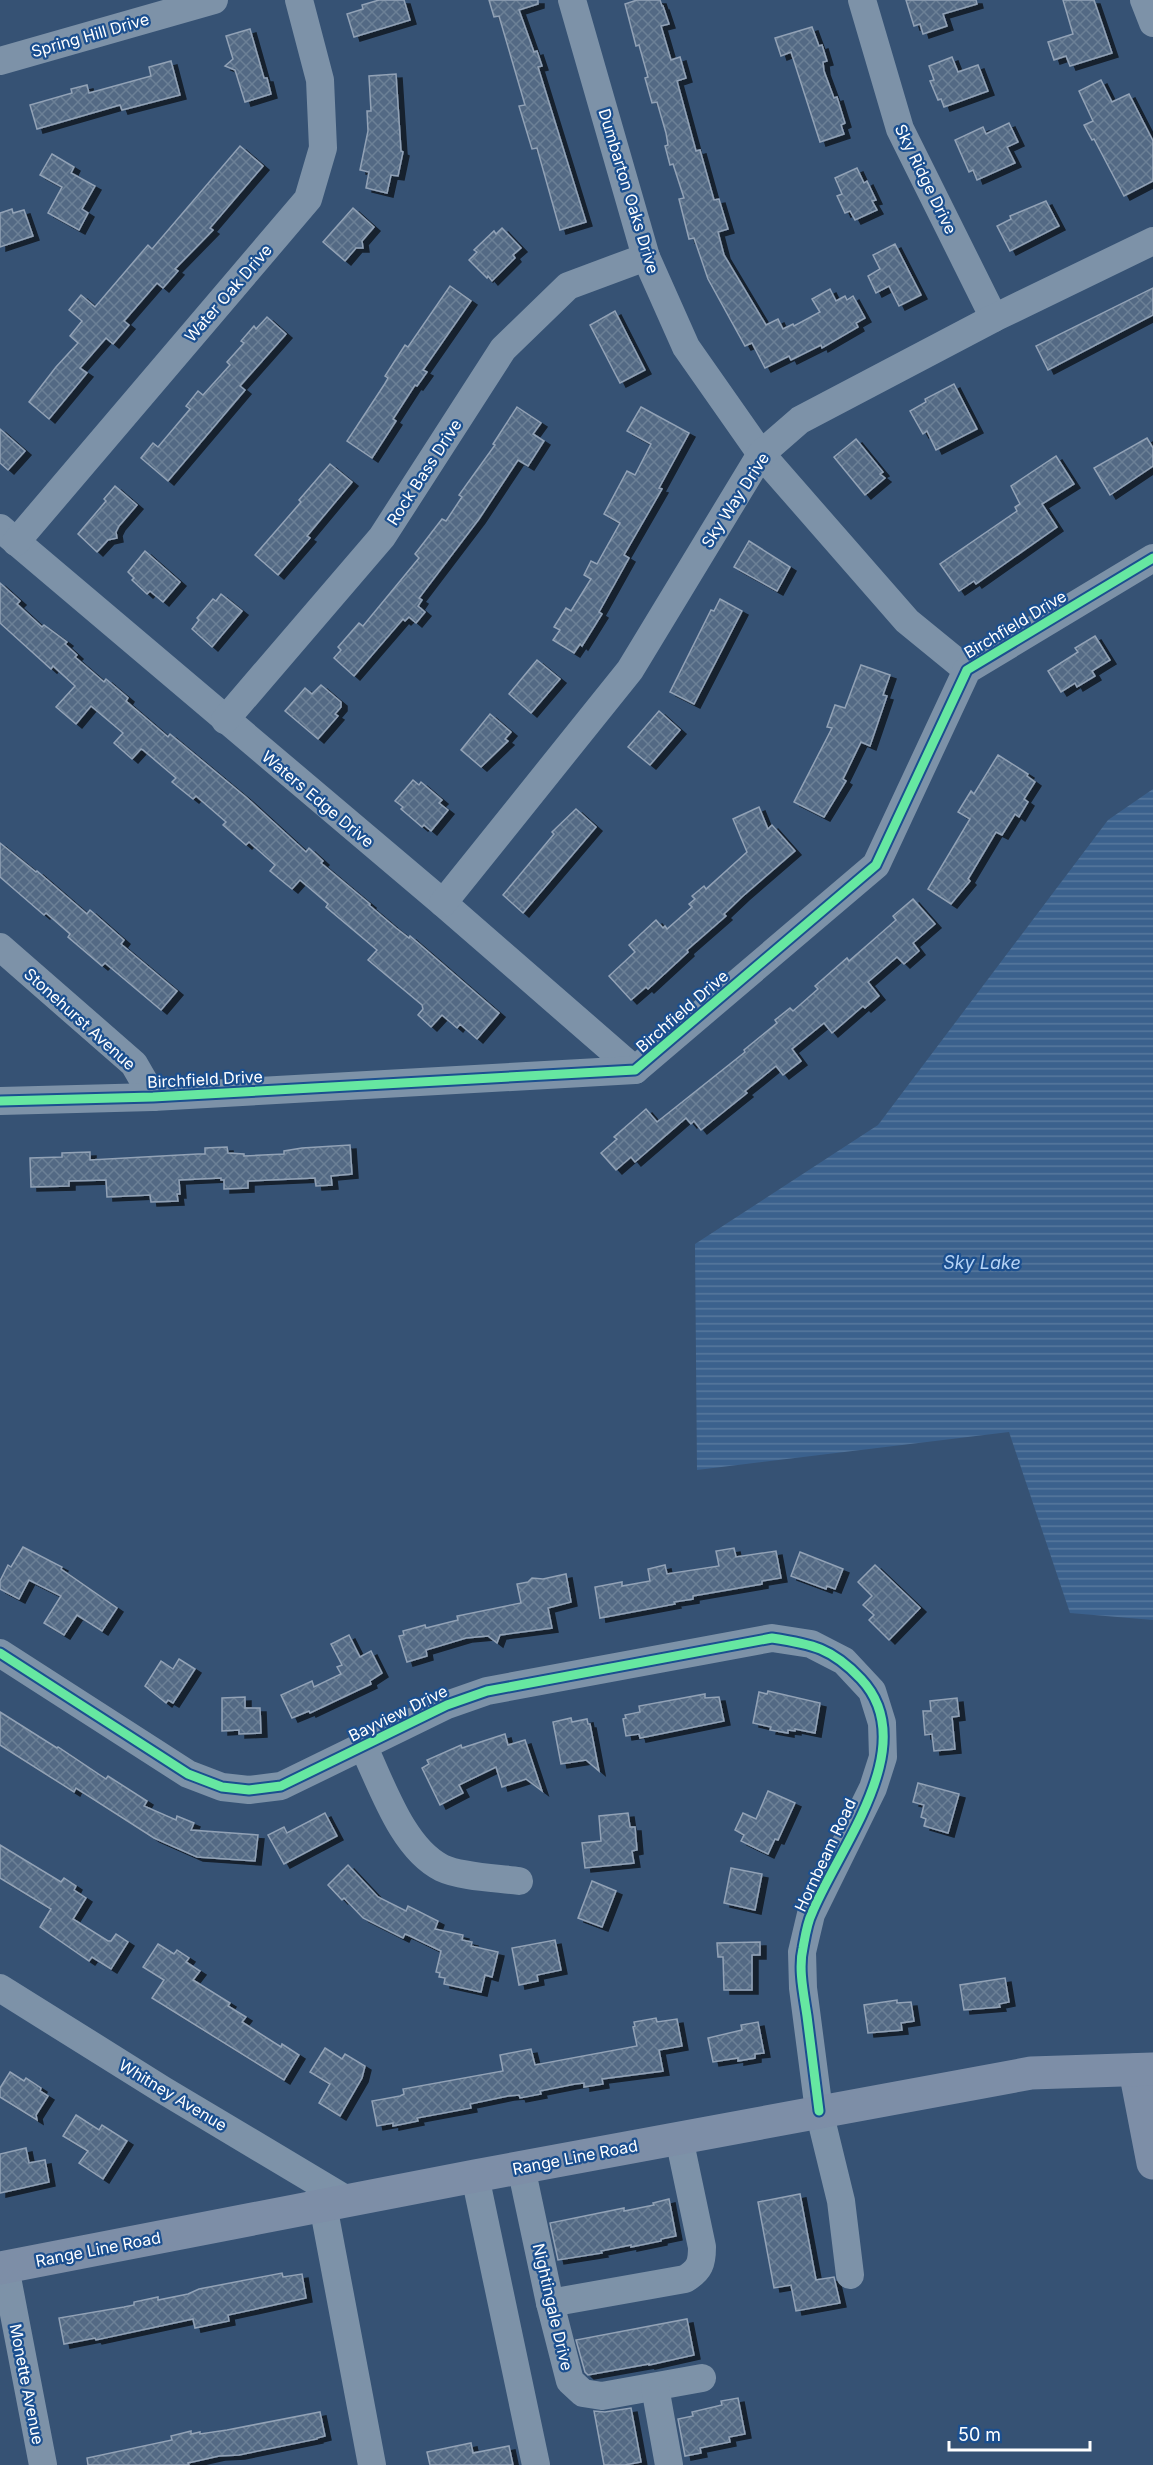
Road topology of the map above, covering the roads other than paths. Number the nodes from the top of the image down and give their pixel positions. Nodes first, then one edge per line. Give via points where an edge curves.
1 (214, 0) edge
2 (299, 0) edge
3 (572, 0) edge
4 (862, 0) edge
5 (1144, 0) edge
6 (1153, 23) edge
7 (0, 61) edge
8 (1153, 241) edge
9 (646, 257) junction
10 (994, 318) junction
11 (761, 454) junction
12 (8, 535) edge
13 (1153, 558) edge
14 (967, 670) junction
15 (225, 720) junction
16 (443, 903) junction
17 (0, 947) edge
18 (635, 1070) junction
19 (153, 1097) junction
20 (0, 1101) edge
21 (0, 1653) edge
22 (844, 1661) joint
23 (363, 1746) junction
24 (519, 1881) dead end
25 (0, 1988) edge
26 (1144, 2070) edge
27 (819, 2112) junction
28 (679, 2138) junction
29 (1153, 2163) edge
30 (521, 2167) junction
31 (475, 2176) junction
32 (335, 2203) junction
33 (3, 2268) edge
34 (850, 2275) dead end
35 (550, 2303) junction
36 (702, 2378) dead end
37 (655, 2387) junction
38 (43, 2465) edge
39 (372, 2465) edge
40 (536, 2465) edge
41 (669, 2465) edge

1 - 7 street, Spring Hill Drive
2 - 12 street, Water Oak Drive via 320,80 323,148 308,199
3 - 9 street, Dumbarton Oaks Drive
4 - 10 street, Sky Ridge Drive via 900,129
5 - 6 street
8 - 10 street, Sky Way Drive
9 - 11 street, Dumbarton Oaks Drive via 686,348
9 - 15 street, Rock Bass Drive via 568,286 503,349 382,537
10 - 11 street, Sky Way Drive via 800,420
11 - 14 street, Dumbarton Oaks Drive via 907,621
11 - 16 street, Sky Way Drive via 630,670
12 - 15 street, Waters Edge Drive
13 - 14 street, Birchfield Drive
14 - 18 street, Birchfield Drive via 876,865
15 - 16 street, Waters Edge Drive
16 - 18 street, Waters Edge Drive
17 - 19 street, Stonehurst Avenue via 134,1064
18 - 19 street, Birchfield Drive
19 - 20 street, Birchfield Drive
21 - 23 street, Bayview Drive via 188,1774 222,1786 249,1790 281,1786
22 - 23 street, Bayview Drive via 811,1644 772,1638 487,1691 447,1704
22 - 27 street, Hornbeam Road via 872,1691 882,1723 883,1757 873,1788 811,1914 802,1952
23 - 24 street via 406,1836 419,1852 443,1868
25 - 32 street, Whitney Avenue
26 - 27 main road, Range Line Road via 1031,2073
26 - 29 main road
27 - 28 main road, Range Line Road
27 - 34 street, Hornbeam Road via 841,2201
28 - 30 main road, Range Line Road
28 - 35 street via 702,2247 702,2263 696,2272 685,2278
30 - 31 main road, Range Line Road
30 - 35 street, Nightingale Drive
31 - 32 main road, Range Line Road
31 - 40 street
32 - 33 main road, Range Line Road
32 - 39 street
33 - 38 street, Monette Avenue
35 - 37 street, Nightingale Drive via 570,2381 584,2393 602,2396
36 - 37 street, Nightingale Drive
37 - 41 street

